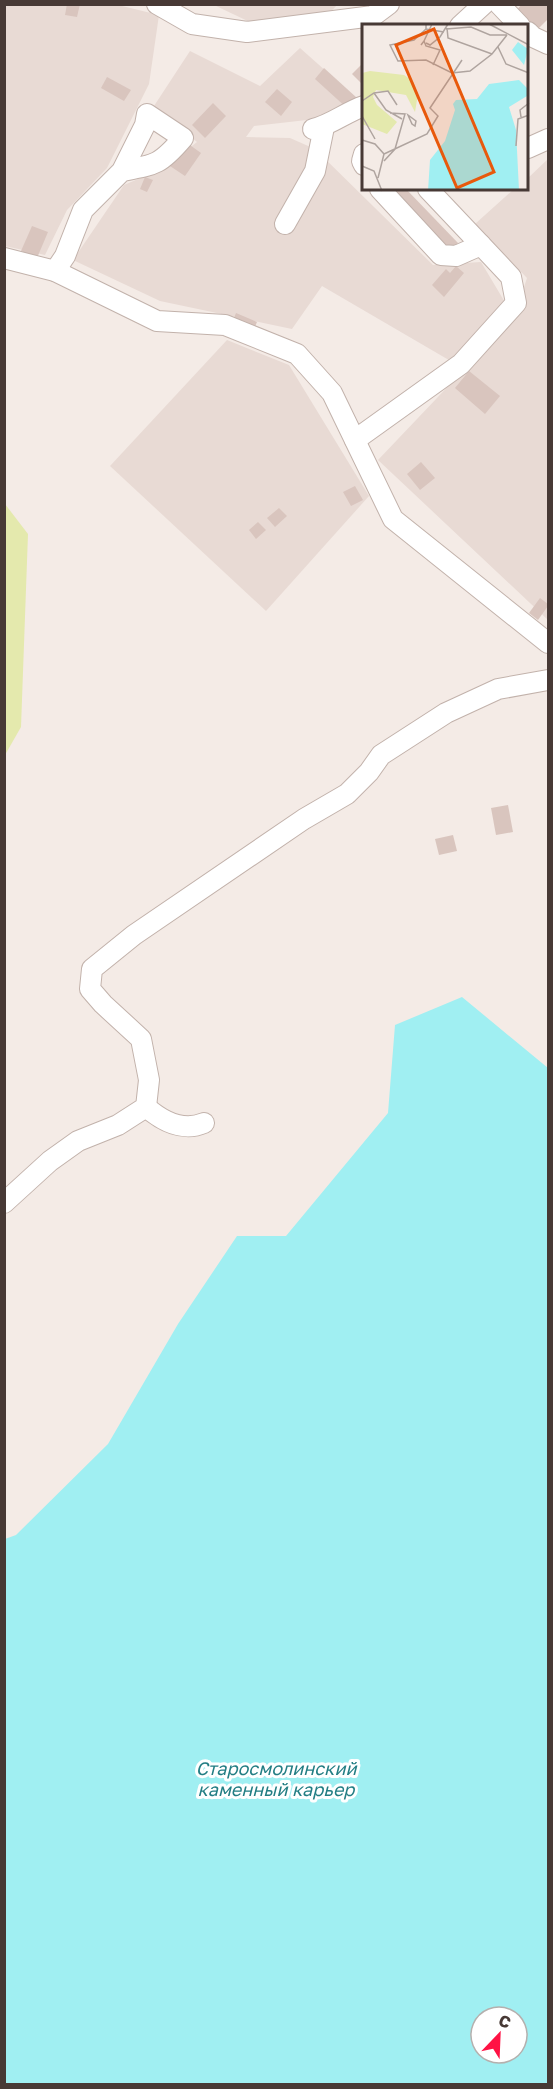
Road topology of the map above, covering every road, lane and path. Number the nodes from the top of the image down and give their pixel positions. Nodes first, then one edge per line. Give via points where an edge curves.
1 (157, 4) edge
2 (389, 4) edge
3 (484, 4) edge
4 (499, 4) edge
5 (462, 24) edge
6 (518, 24) edge
7 (529, 33) edge
8 (549, 44) edge
9 (362, 107) edge
10 (549, 139) edge
11 (529, 148) edge
12 (122, 171) junction
13 (381, 190) edge
14 (429, 190) edge
15 (285, 224) dead end
16 (481, 245) junction
17 (4, 258) edge
18 (55, 271) junction
19 (355, 441) junction
20 (549, 643) edge
21 (549, 680) edge
22 (146, 1107) junction
23 (204, 1124) dead end
24 (4, 1203) edge

1 - 2 street via 192,24 247,32 373,16
3 - 5 street
4 - 6 street
7 - 8 street
9 - 15 street via 317,128 315,171
10 - 11 street
12 - 12 street via 147,114 183,138 154,165
12 - 18 street via 83,210
13 - 16 street via 441,255 456,256
14 - 16 street
16 - 19 street via 512,277 516,303 460,364
17 - 18 street
18 - 19 street via 157,321 225,325 297,354 332,393
19 - 20 street via 393,519
21 - 22 street via 498,689 446,712 381,755 347,794 144,928 92,969 90,988 141,1039 149,1080
22 - 23 street via 171,1124
22 - 24 street via 118,1125 78,1141

